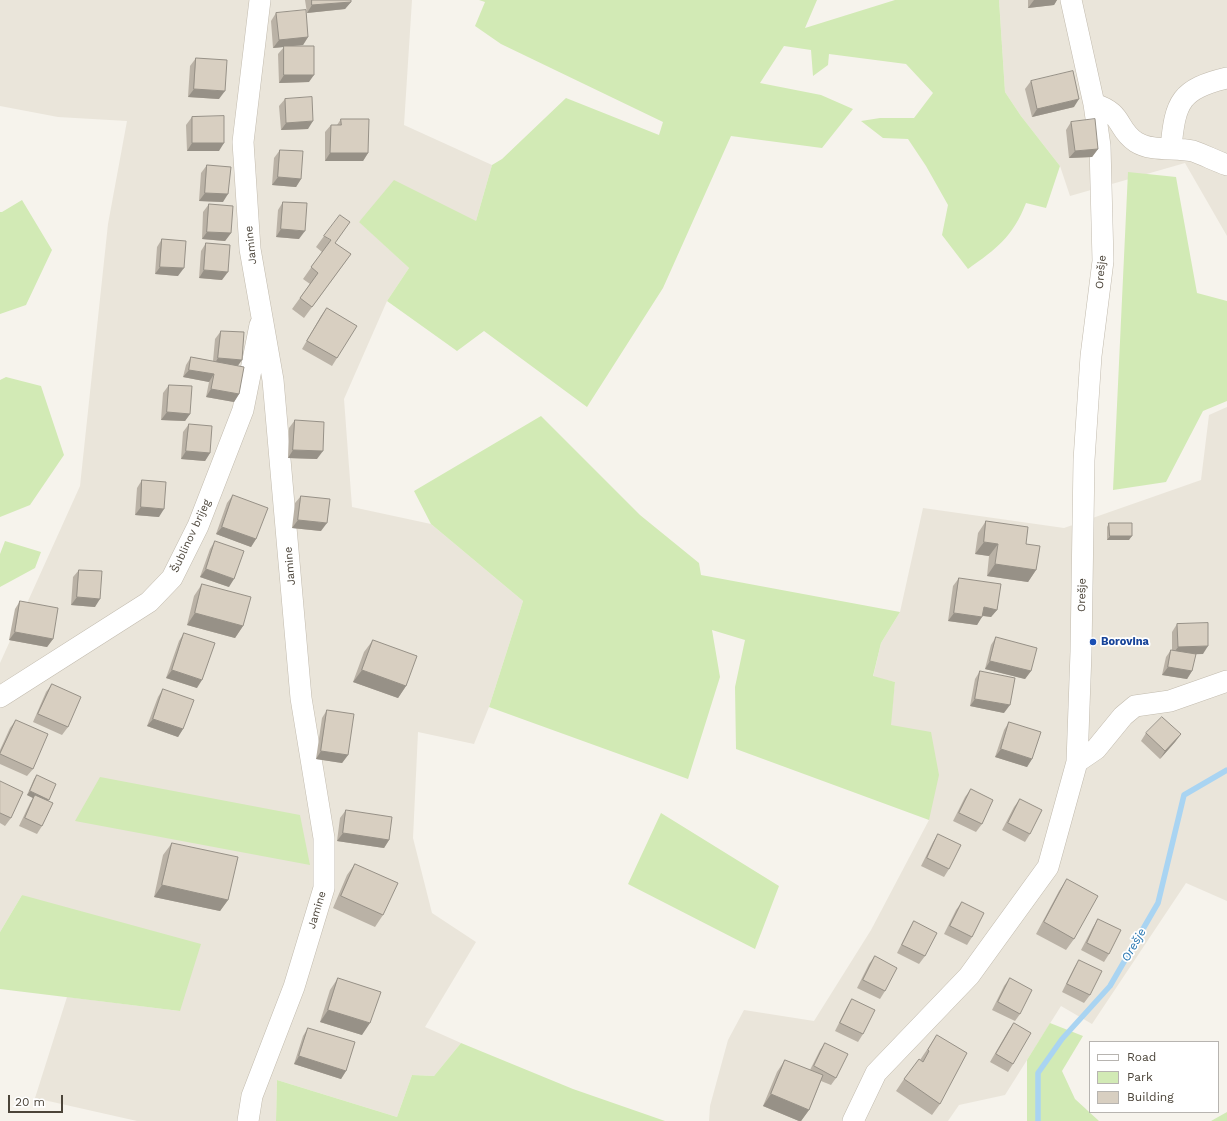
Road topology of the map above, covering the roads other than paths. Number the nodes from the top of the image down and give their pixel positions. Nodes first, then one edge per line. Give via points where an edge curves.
1 (260, 0) edge
2 (1072, 0) edge
3 (1227, 78) edge
4 (1094, 104) junction
5 (1171, 148) junction
6 (1227, 165) edge
7 (261, 316) junction
8 (1227, 681) edge
9 (0, 697) edge
10 (1076, 762) junction
11 (248, 1121) edge
12 (853, 1121) edge

1 - 7 street, Jamine via 243,142 250,249
2 - 4 street, Orešje
3 - 5 street via 1192,90 1180,104 1173,125
4 - 5 street via 1107,108 1119,119 1135,142 1150,148
4 - 10 street, Orešje via 1100,146 1103,261 1091,356 1084,460 1081,652
5 - 6 street via 1193,152
7 - 9 street, Šublinov brijeg via 243,410 198,526 172,578 149,602
7 - 11 street, Jamine via 273,380 301,698 324,838 324,888 294,987 252,1096
8 - 10 street via 1170,701 1135,706 1123,716 1096,749
10 - 12 street, Orešje via 1048,867 969,976 876,1073

